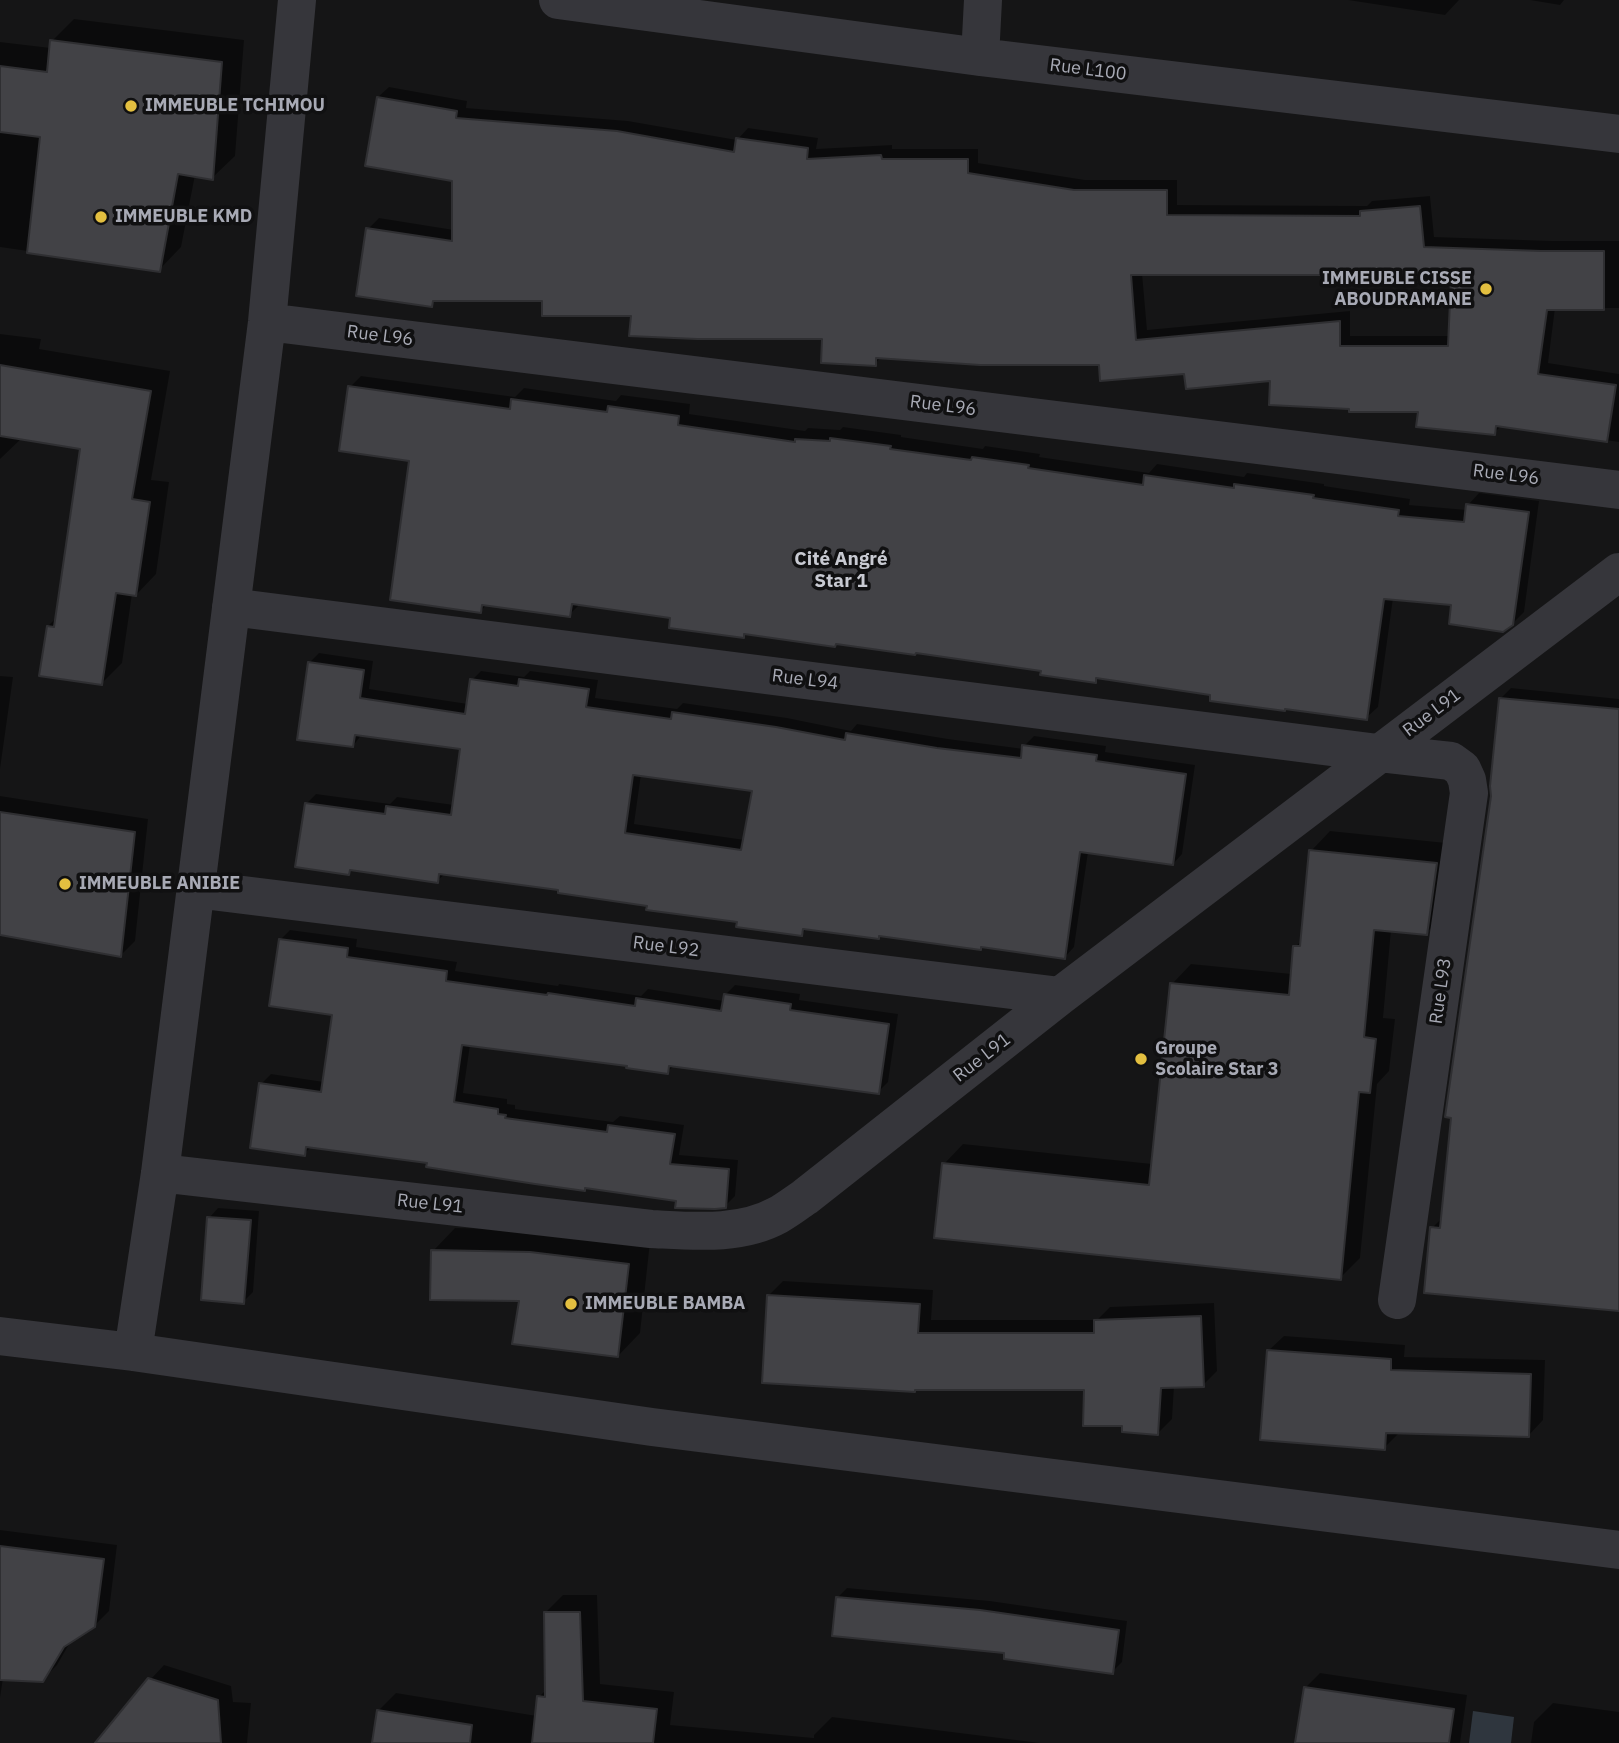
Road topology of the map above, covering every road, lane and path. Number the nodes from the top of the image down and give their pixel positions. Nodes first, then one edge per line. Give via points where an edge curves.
1 (297, 0) edge
2 (558, 0) edge
3 (983, 0) edge
4 (980, 57) junction
5 (1619, 134) edge
6 (267, 321) junction
7 (1619, 490) edge
8 (1619, 572) edge
9 (231, 607) junction
10 (1378, 753) junction
11 (195, 889) junction
12 (1060, 996) junction
13 (160, 1173) junction
14 (1397, 1300) dead end
15 (0, 1336) edge
16 (133, 1352) junction
17 (1619, 1550) edge

1 - 6 street
2 - 4 street, Rue L100
3 - 4 street
4 - 5 street, Rue L100
6 - 7 street, Rue L96
6 - 9 street
8 - 10 street, Rue L91
9 - 10 street, Rue L94
9 - 11 street
10 - 12 street, Rue L91
10 - 14 street, Rue L93 via 1451,761 1462,769 1469,793
11 - 12 street, Rue L92
11 - 13 street
12 - 13 street, Rue L91 via 806,1197 776,1216 741,1228 652,1229
13 - 16 street
15 - 16 street
16 - 17 street via 652,1427

